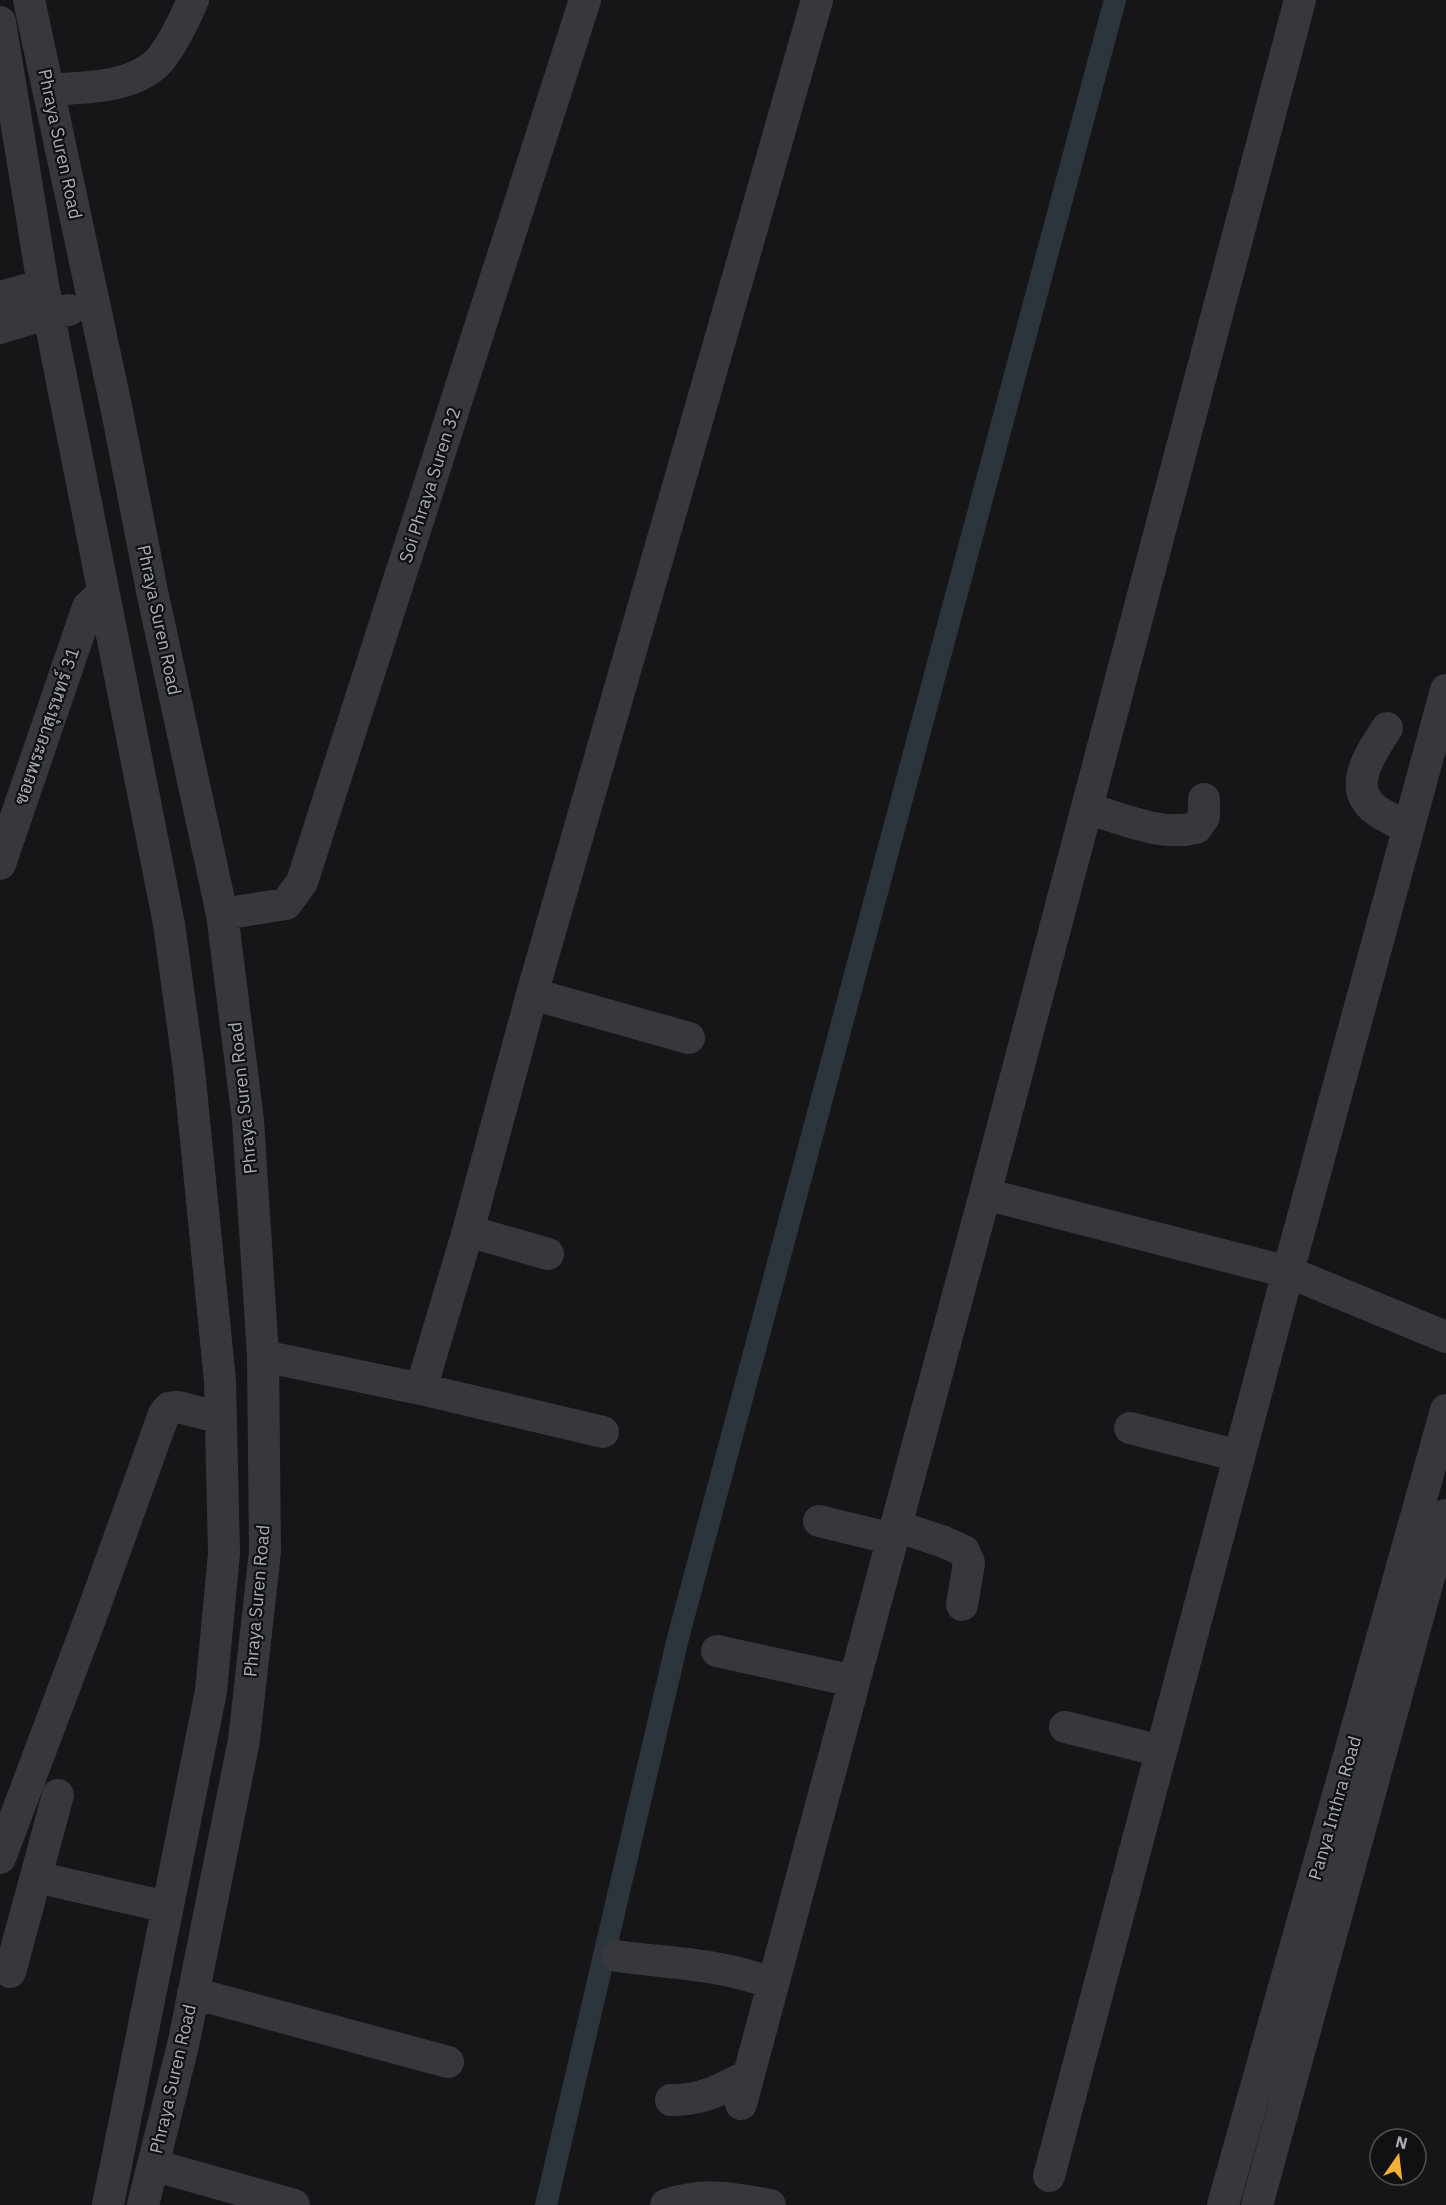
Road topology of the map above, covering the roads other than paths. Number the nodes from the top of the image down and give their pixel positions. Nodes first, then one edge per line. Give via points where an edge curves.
1 (29, 0) edge
2 (193, 0) edge
3 (585, 0) edge
4 (818, 0) edge
5 (1300, 0) edge
6 (0, 22) edge
7 (48, 90) junction
8 (0, 297) edge
9 (46, 299) junction
10 (94, 306) junction
11 (0, 328) edge
12 (103, 593) junction
13 (1446, 690) edge
14 (1387, 728) dead end
15 (1204, 798) dead end
16 (1088, 809) junction
17 (1408, 828) junction
18 (0, 864) edge
19 (222, 915) junction
20 (532, 994) junction
21 (689, 1038) dead end
22 (985, 1194) junction
23 (468, 1232) junction
24 (548, 1254) dead end
25 (1288, 1272) junction
26 (1446, 1337) edge
27 (263, 1356) junction
28 (422, 1389) junction
29 (1446, 1410) edge
30 (221, 1418) junction
31 (1130, 1428) dead end
32 (603, 1432) dead end
33 (1239, 1456) junction
34 (1446, 1515) edge
35 (819, 1521) dead end
36 (894, 1533) junction
37 (962, 1605) dead end
38 (717, 1651) dead end
39 (854, 1681) junction
40 (1065, 1727) dead end
41 (1161, 1751) junction
42 (58, 1795) dead end
43 (0, 1858) edge
44 (36, 1877) junction
45 (167, 1907) junction
46 (617, 1956) dead end
47 (10, 1972) dead end
48 (773, 1984) junction
49 (194, 1993) junction
50 (447, 2062) dead end
51 (670, 2100) dead end
52 (153, 2165) junction
53 (1049, 2176) dead end
54 (275, 2202) edge
55 (108, 2205) edge
56 (143, 2205) edge
57 (666, 2205) edge
58 (770, 2205) edge
59 (1223, 2205) edge
60 (1257, 2205) edge

1 - 7 street, Phraya Suren Road
2 - 7 street via 156,64 134,77 103,86
3 - 19 street, Soi Phraya Suren 32 via 302,882 286,904
4 - 20 street
5 - 16 street
6 - 9 street, Phraya Suren Road
7 - 10 street, Phraya Suren Road
8 - 9 street
9 - 10 street
9 - 11 street
9 - 12 street, Phraya Suren Road
10 - 19 street, Phraya Suren Road
12 - 18 street, ซอยพระยาสุเรนทร์ 31 via 88,607
12 - 30 street, Phraya Suren Road via 169,924 189,1070
13 - 17 street
14 - 17 street via 1366,763 1360,785 1375,810
15 - 16 street via 1204,817 1196,828 1183,831 1168,831
16 - 22 street
17 - 25 street
19 - 27 street, Phraya Suren Road via 248,1120
20 - 21 street
20 - 23 street
22 - 25 street
22 - 36 street
23 - 24 street
23 - 28 street
25 - 26 street
25 - 33 street
27 - 28 street
27 - 49 street, Phraya Suren Road via 265,1552 244,1740
28 - 32 street
29 - 59 street, Panya Inthra Road
30 - 43 street via 178,1407 164,1413
30 - 45 street, Phraya Suren Road via 224,1554 211,1691
31 - 33 street
33 - 41 street
34 - 60 street, Panya Inthra Road
35 - 36 street
36 - 37 street via 944,1542 964,1551 969,1563
36 - 39 street
38 - 39 street
39 - 48 street
40 - 41 street
41 - 53 street
42 - 44 street
44 - 45 street
44 - 47 street
45 - 55 street, Phraya Suren Road
46 - 48 street via 721,1967
48 - 51 street via 745,2090 687,2101
49 - 50 street
49 - 52 street, Phraya Suren Road
52 - 54 street
52 - 56 street, Phraya Suren Road
57 - 58 street via 719,2196

